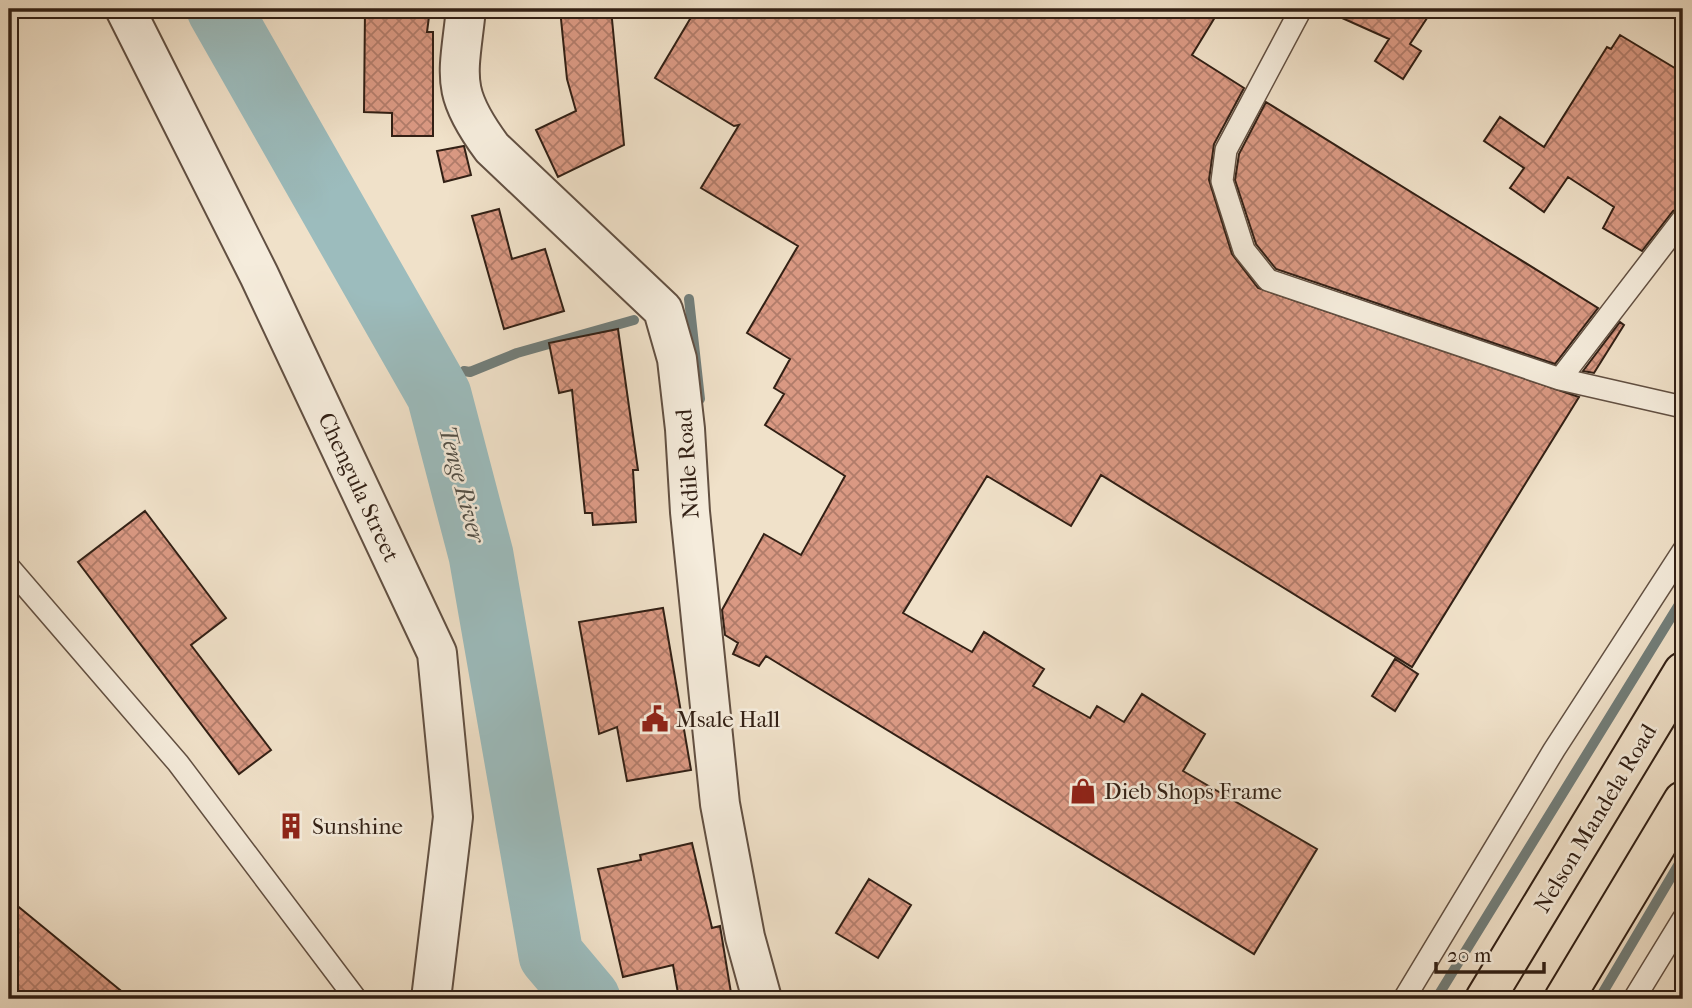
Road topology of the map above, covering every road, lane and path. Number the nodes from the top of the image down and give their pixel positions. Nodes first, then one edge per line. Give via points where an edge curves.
1 (125, 9) edge
2 (466, 9) edge
3 (1301, 9) edge
4 (1683, 219) edge
5 (1560, 379) junction
6 (1683, 407) edge
7 (1683, 551) edge
8 (9, 567) edge
9 (1683, 673) edge
10 (1683, 802) edge
11 (1683, 919) edge
12 (356, 999) edge
13 (432, 999) edge
14 (762, 999) edge
15 (1404, 999) edge
16 (1485, 999) edge
17 (1564, 999) edge
18 (1634, 999) edge

1 - 13 street, Chengula Street via 259,275 437,653 453,817
2 - 14 street, Ndile Road via 458,79 463,105 475,125 492,148 663,310 677,359 720,804 745,937
3 - 5 lane via 1226,150 1222,181 1244,250 1268,280
4 - 5 lane
5 - 6 lane
7 - 15 lane
8 - 12 lane via 178,764
9 - 16 main road, Nelson Mandela Road
10 - 17 main road
11 - 18 lane

